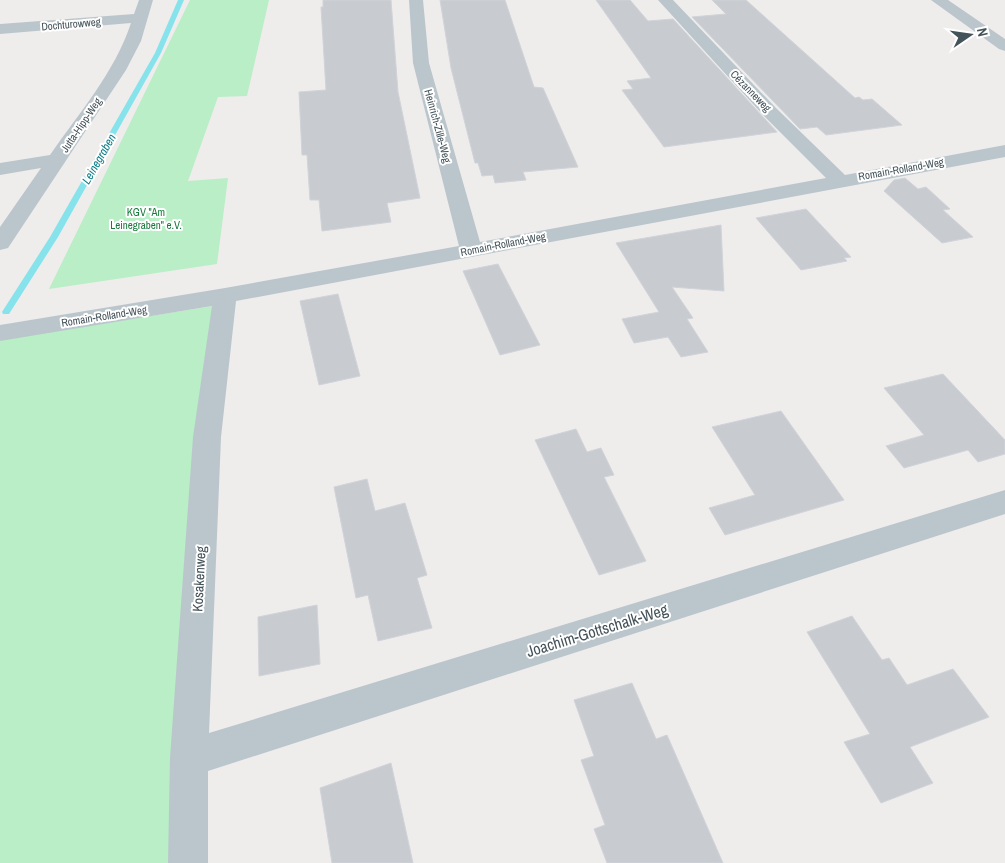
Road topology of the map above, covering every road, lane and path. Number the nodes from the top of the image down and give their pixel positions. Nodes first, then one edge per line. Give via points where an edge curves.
1 (146, 0) edge
2 (416, 0) edge
3 (665, 0) edge
4 (938, 0) edge
5 (141, 18) junction
6 (0, 29) edge
7 (1005, 46) edge
8 (1005, 150) edge
9 (57, 160) junction
10 (0, 169) edge
11 (839, 180) junction
12 (0, 243) edge
13 (472, 250) junction
14 (225, 296) junction
15 (0, 333) edge
16 (1005, 502) edge
17 (189, 758) junction
18 (188, 863) edge

1 - 5 street, Jutta-Hipp-Weg
2 - 13 street, Heinrich-Zille-Weg via 420,63
3 - 11 street, Cézanneweg
4 - 7 street
5 - 6 street, Dochturowweg
5 - 9 street, Jutta-Hipp-Weg via 118,70
8 - 11 street, Romain-Rolland-Weg
9 - 10 street
9 - 12 street, Jutta-Hipp-Weg
11 - 13 street, Romain-Rolland-Weg
13 - 14 street, Romain-Rolland-Weg
14 - 15 street, Romain-Rolland-Weg
14 - 17 street, Kosakenweg via 207,437
16 - 17 street, Joachim-Gottschalk-Weg
17 - 18 street, Kosakenweg

